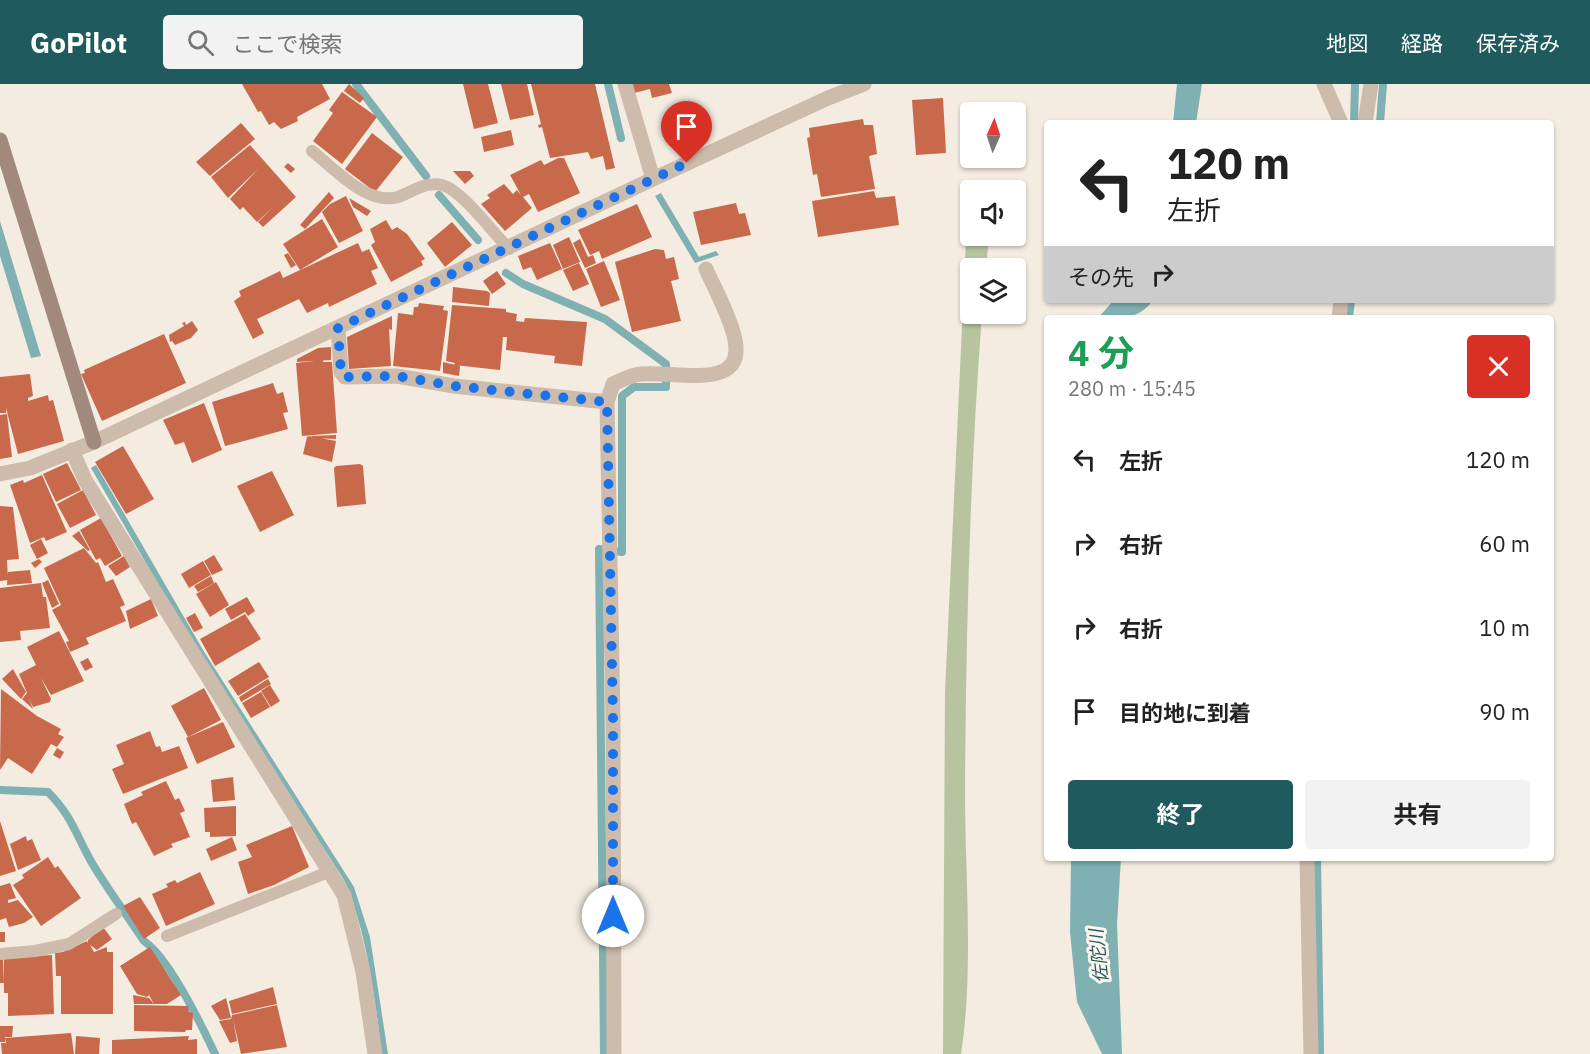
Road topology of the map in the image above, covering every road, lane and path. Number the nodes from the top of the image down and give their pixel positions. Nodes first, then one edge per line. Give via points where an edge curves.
1 (625, 84) edge
2 (864, 84) edge
3 (1323, 84) edge
4 (1371, 84) edge
5 (1340, 120) edge
6 (1365, 120) edge
7 (0, 140) edge
8 (312, 151) dead end
9 (653, 179) junction
10 (509, 249) junction
11 (706, 269) dead end
12 (338, 328) junction
13 (607, 402) junction
14 (94, 442) junction
15 (72, 450) junction
16 (0, 474) edge
17 (1307, 861) edge
18 (331, 872) junction
19 (116, 914) dead end
20 (167, 936) dead end
21 (0, 954) edge
22 (375, 1054) edge
23 (614, 1054) edge
24 (1311, 1054) edge

1 - 9 street
2 - 9 street
3 - 5 street
4 - 6 street
7 - 14 street
8 - 10 lane via 368,194 383,198 401,196 418,187 442,185 460,197
9 - 10 street
10 - 12 street
11 - 13 street via 733,332 736,344 731,367 710,375 635,375 613,384
12 - 13 street via 341,372 345,377 397,376
12 - 14 street
13 - 23 street
14 - 15 street
15 - 16 street via 30,468
15 - 18 street via 85,480 181,637
17 - 24 street
18 - 20 lane
18 - 22 street via 344,895 353,926
19 - 21 lane via 69,944

